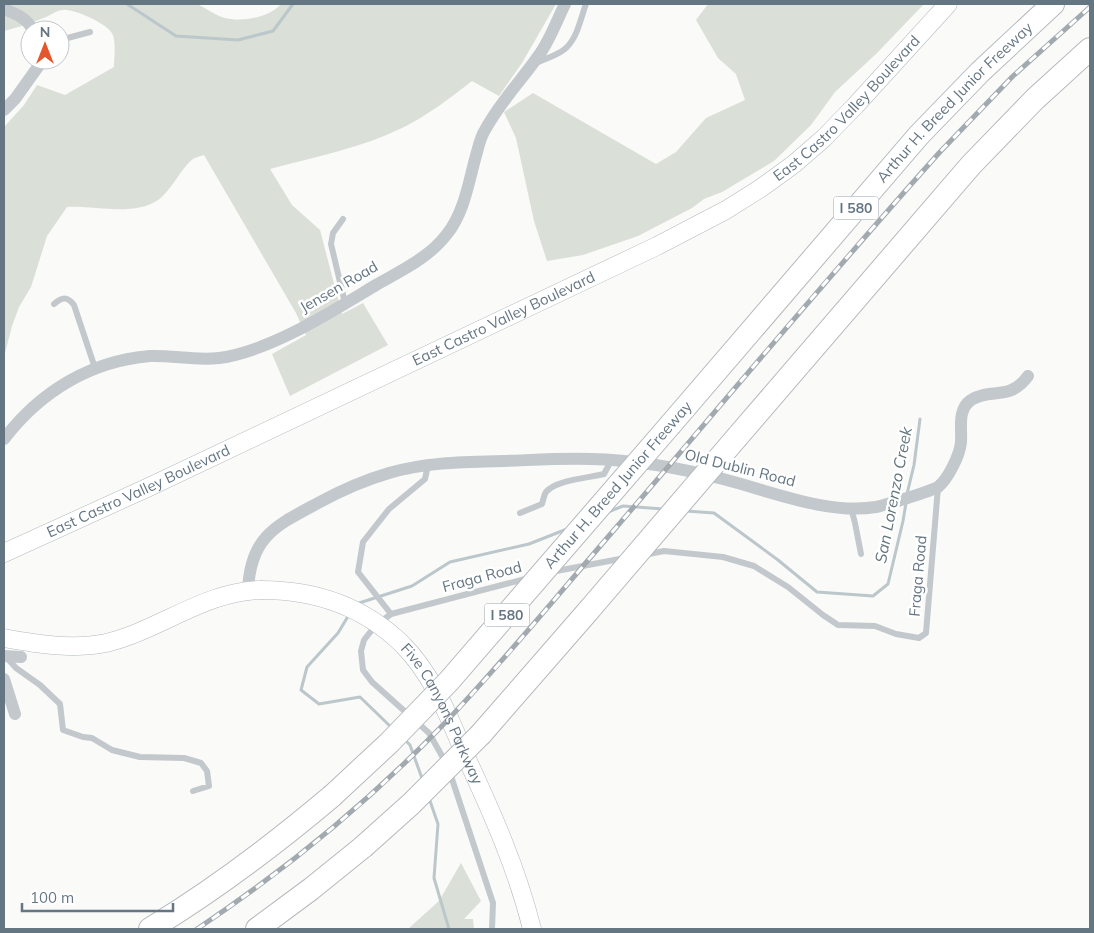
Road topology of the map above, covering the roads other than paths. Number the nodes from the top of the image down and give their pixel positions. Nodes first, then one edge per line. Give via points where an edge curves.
1 (565, 4) edge
2 (586, 4) edge
3 (948, 4) edge
4 (1053, 4) edge
5 (4, 9) edge
6 (26, 20) edge
7 (90, 32) dead end
8 (70, 37) edge
9 (1090, 49) edge
10 (532, 64) junction
11 (36, 70) edge
12 (4, 110) edge
13 (343, 219) dead end
14 (54, 304) dead end
15 (345, 304) junction
16 (95, 368) junction
17 (1028, 376) dead end
18 (4, 439) edge
19 (611, 461) junction
20 (428, 465) junction
21 (938, 486) junction
22 (850, 508) junction
23 (520, 513) dead end
24 (4, 553) edge
25 (861, 554) dead end
26 (255, 590) junction
27 (391, 614) junction
28 (4, 638) edge
29 (5, 656) edge
30 (21, 657) dead end
31 (4, 679) edge
32 (11, 710) edge
33 (193, 791) dead end
34 (150, 929) edge
35 (257, 929) edge
36 (492, 929) edge
37 (532, 929) edge

1 - 10 street, Jensen Road
2 - 10 lane via 568,47
3 - 24 main road, East Castro Valley Boulevard via 824,138 794,164 726,210 657,246
4 - 34 highway, Arthur H. Breed Junior Freeway / I 580, bridge via 985,66 924,129 449,681 389,743 332,796 247,864
5 - 6 street
7 - 8 lane
9 - 35 highway, bridge via 1035,99 971,165 481,734 422,794 363,847
10 - 15 street, Jensen Road via 501,102 483,132 460,213 447,235 424,257
11 - 12 street
13 - 15 lane via 333,233 331,244
14 - 16 lane via 65,298 74,305
15 - 16 street, Jensen Road via 282,338 247,351 219,358 152,356 119,360
16 - 18 street, Jensen Road via 44,396 18,420
17 - 21 street via 1022,385 1004,394 982,395 964,408 958,456
19 - 20 street, Old Dublin Road via 583,459
19 - 22 street, Old Dublin Road via 660,466 823,505
19 - 23 lane via 604,474 566,481 546,492 542,504
20 - 26 street, Old Dublin Road via 363,482 273,530 263,540 251,564
20 - 27 lane via 424,479 389,509 363,542 358,572
21 - 22 street, Old Dublin Road via 877,507
21 - 27 lane, Fraga Road via 926,633 919,638 875,626 838,624 754,566 723,557 664,551 568,568
22 - 25 lane
26 - 28 main road, Five Canyons Parkway via 208,601 106,642 77,646 42,645
26 - 37 main road, Five Canyons Parkway, bridge via 298,592 337,602 370,618 402,644 426,674 447,712 509,853
27 - 36 lane, Fraga Road via 364,640 361,651 363,670 428,733 442,755 493,903
29 - 30 street
29 - 33 lane via 60,704 62,730 92,738 112,750 140,757 184,758 201,763 209,786
31 - 32 street

